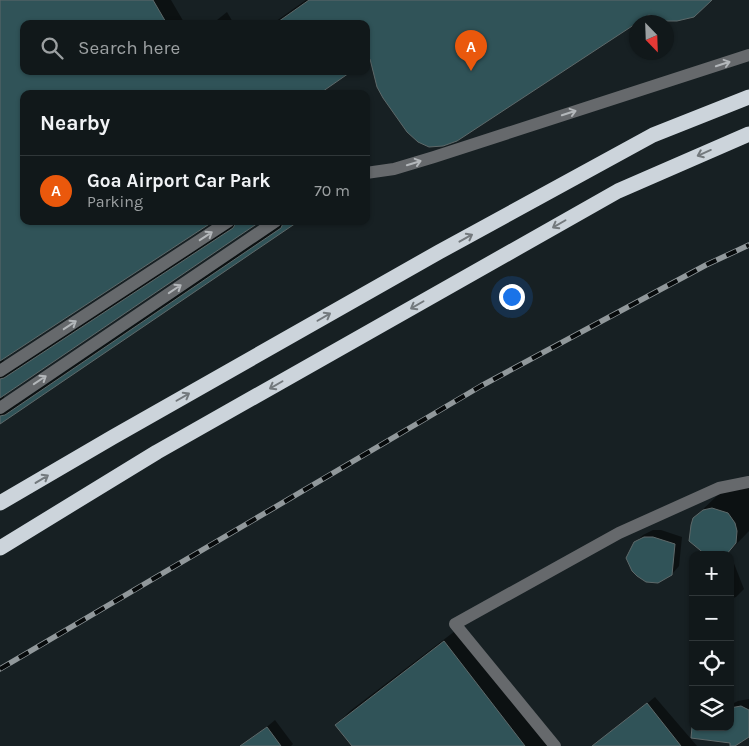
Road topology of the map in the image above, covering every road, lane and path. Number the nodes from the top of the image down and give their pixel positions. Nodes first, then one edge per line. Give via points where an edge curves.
1 (749, 55) edge
2 (749, 97) edge
3 (749, 134) edge
4 (370, 172) edge
5 (223, 225) edge
6 (270, 225) edge
7 (0, 371) edge
8 (0, 408) edge
9 (749, 482) edge
10 (0, 504) edge
11 (0, 548) edge
12 (555, 746) edge

4 -> 1 street via 394,169
10 -> 2 highway via 439,252 653,135
3 -> 11 highway via 618,191 157,452
7 -> 5 street
8 -> 6 street
9 - 12 street via 719,488 619,533 455,624

